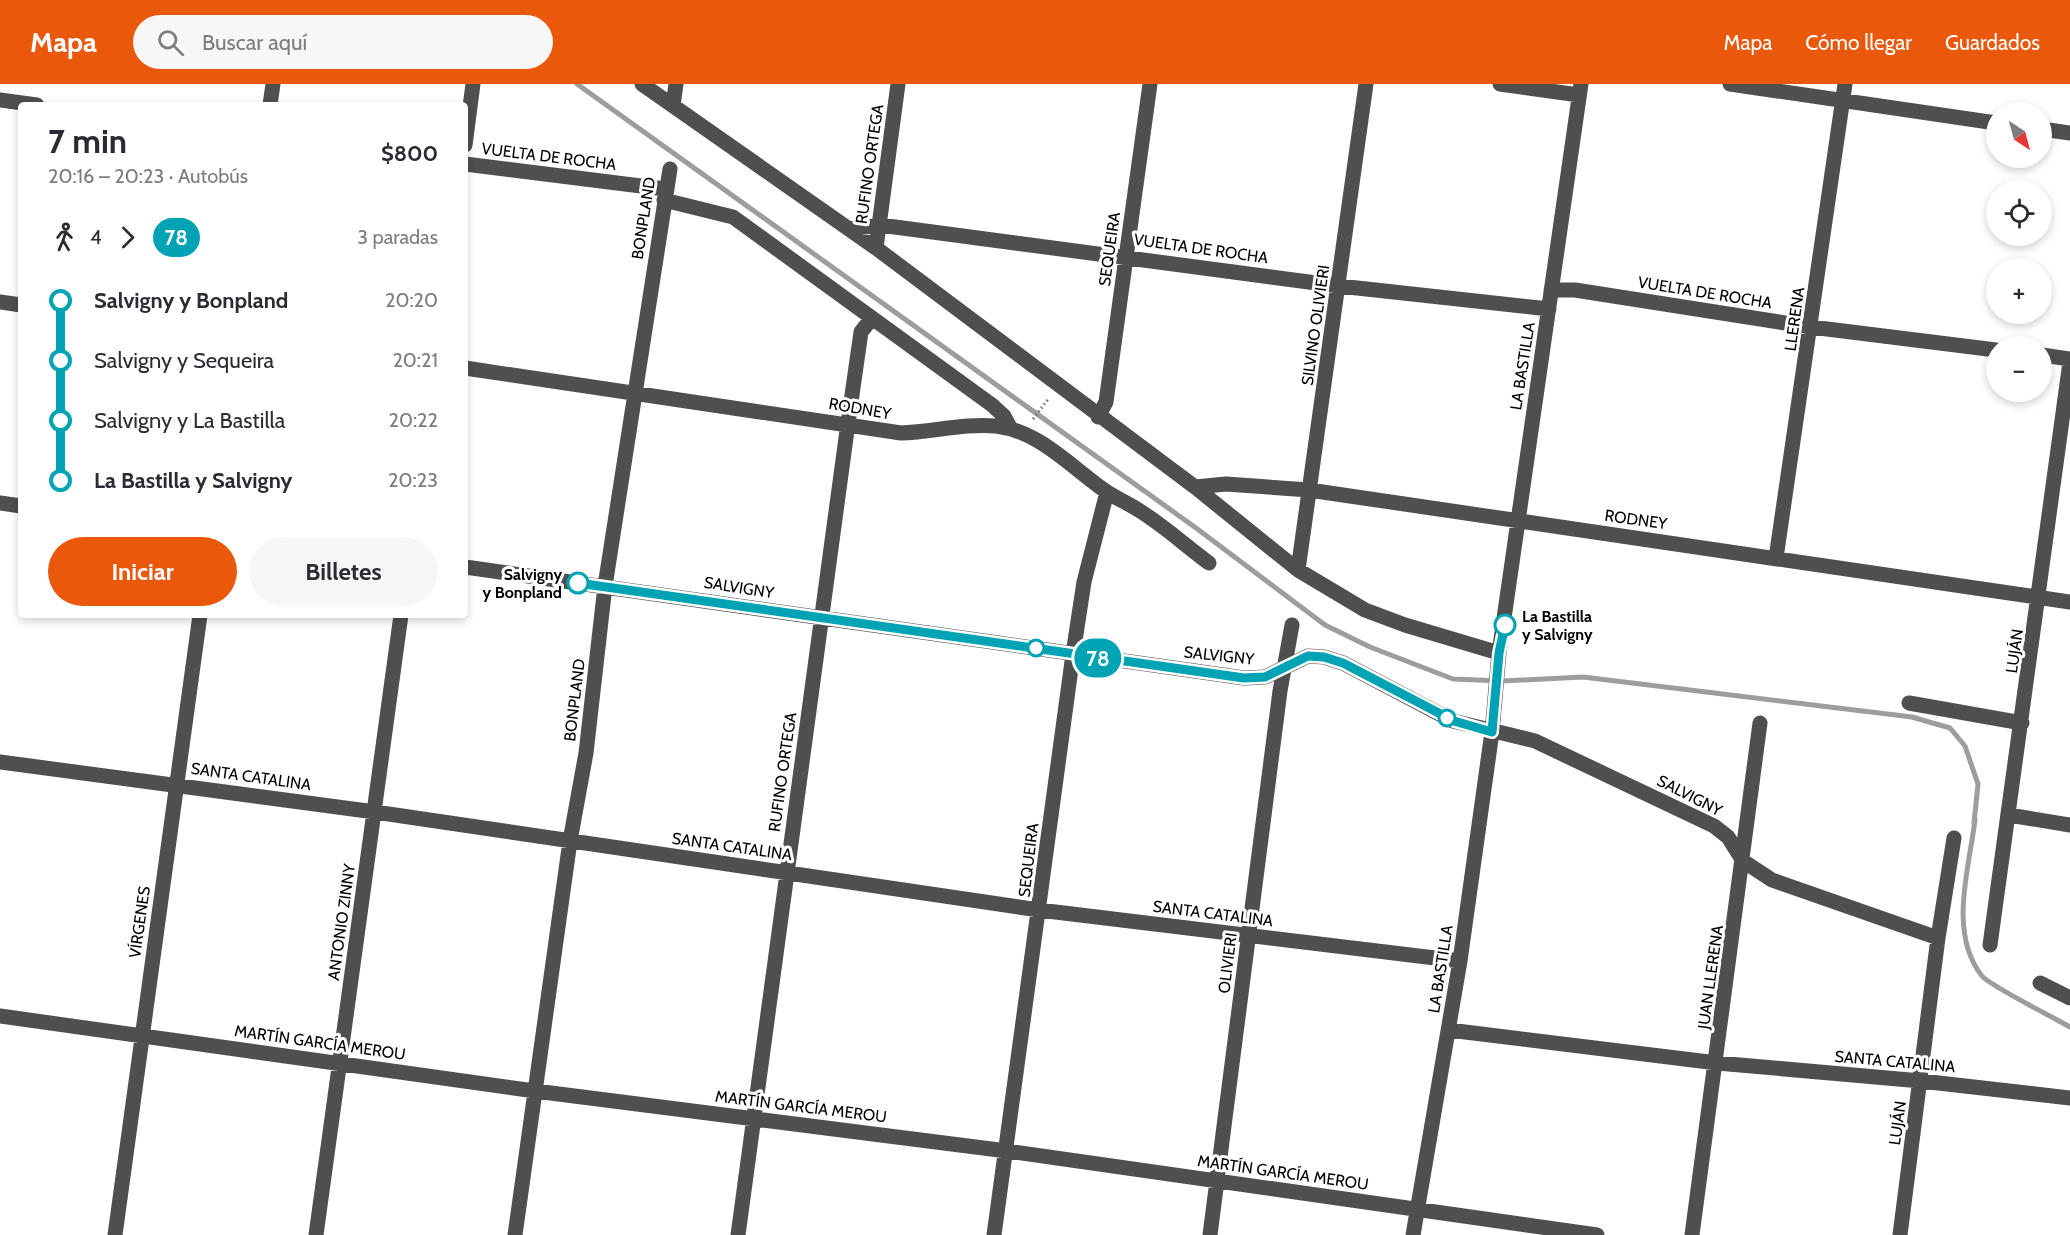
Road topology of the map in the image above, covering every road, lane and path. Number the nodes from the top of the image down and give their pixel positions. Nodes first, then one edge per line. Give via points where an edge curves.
1 (273, 84) edge
2 (473, 84) edge
3 (642, 84) edge
4 (676, 84) edge
5 (898, 84) edge
6 (1150, 84) edge
7 (1366, 84) edge
8 (1500, 84) edge
9 (1730, 84) edge
10 (1845, 84) edge
11 (1580, 90) edge
12 (0, 100) edge
13 (1842, 100) junction
14 (18, 102) edge
15 (270, 102) edge
16 (673, 106) junction
17 (1986, 122) edge
18 (468, 123) edge
19 (2052, 131) edge
20 (2070, 134) edge
21 (468, 164) edge
22 (670, 169) dead end
23 (664, 194) junction
24 (880, 225) junction
25 (849, 229) junction
26 (876, 249) junction
27 (1126, 256) junction
28 (1339, 286) junction
29 (1551, 290) junction
30 (0, 302) edge
31 (18, 305) edge
32 (1549, 309) junction
33 (872, 318) junction
34 (1811, 327) junction
35 (1986, 349) edge
36 (2052, 358) edge
37 (2070, 361) edge
38 (468, 368) edge
39 (635, 392) junction
40 (1044, 405) dead end
41 (1098, 417) junction
42 (848, 423) junction
43 (1030, 424) dead end
44 (1011, 429) junction
45 (1195, 487) junction
46 (1309, 490) junction
47 (1107, 492) junction
48 (0, 503) edge
49 (18, 506) edge
50 (1518, 520) junction
51 (1776, 558) junction
52 (1209, 563) dead end
53 (468, 567) edge
54 (1298, 570) junction
55 (605, 586) junction
56 (2040, 597) junction
57 (2070, 602) edge
58 (200, 618) edge
59 (401, 618) edge
60 (823, 618) junction
61 (1292, 625) dead end
62 (1499, 653) junction
63 (1073, 654) junction
64 (1285, 668) junction
65 (1909, 703) dead end
66 (1760, 723) dead end
67 (2022, 723) junction
68 (1492, 732) junction
69 (0, 762) edge
70 (177, 784) junction
71 (375, 812) junction
72 (2009, 814) junction
73 (2070, 825) edge
74 (1954, 838) dead end
75 (570, 841) junction
76 (1743, 861) junction
77 (786, 872) junction
78 (1040, 910) junction
79 (1249, 935) junction
80 (1938, 938) junction
81 (1990, 945) dead end
82 (1460, 961) junction
83 (2040, 983) dead end
84 (2070, 998) edge
85 (0, 1016) edge
86 (1449, 1030) junction
87 (142, 1035) junction
88 (339, 1062) junction
89 (1717, 1064) junction
90 (1921, 1081) junction
91 (535, 1091) junction
92 (2070, 1098) edge
93 (753, 1118) junction
94 (1007, 1151) junction
95 (1217, 1182) junction
96 (1416, 1209) junction
97 (115, 1235) edge
98 (316, 1235) edge
99 (515, 1235) edge
100 (738, 1235) edge
101 (994, 1235) edge
102 (1210, 1235) edge
103 (1413, 1235) edge
104 (1597, 1235) edge
105 (1692, 1235) edge
106 (1900, 1235) edge

1 - 15 street
2 - 18 street
3 - 16 street
4 - 16 street
5 - 24 street, RUFINO ORTEGA
6 - 27 street, SEQUEIRA
7 - 28 street, SILVINO OLIVIERI
8 - 11 street
9 - 13 street
10 - 13 street, LLERENA
11 - 29 street, LA BASTILLA
12 - 14 street
13 - 17 street
13 - 34 street, LLERENA
16 - 25 street
19 - 20 street
21 - 23 street, VUELTA DE ROCHA
22 - 23 street, BONPLAND
23 - 33 street, VUELTA DE ROCHA via 734,216
23 - 39 street, BONPLAND
24 - 25 street, VUELTA DE ROCHA
24 - 26 street, RUFINO ORTEGA
24 - 27 street, VUELTA DE ROCHA
25 - 26 street
26 - 41 street
27 - 28 street, VUELTA DE ROCHA
27 - 41 street, SEQUEIRA via 1106,402
28 - 32 street, VUELTA DE ROCHA
28 - 46 street, SILVINO OLIVIERI
29 - 32 street, LA BASTILLA
29 - 34 street, VUELTA DE ROCHA via 1575,290
30 - 31 street
32 - 50 street, LA BASTILLA
33 - 42 street, RUFINO ORTEGA via 861,332
33 - 44 street, VUELTA DE ROCHA via 992,405
34 - 35 street, VUELTA DE ROCHA
34 - 51 street, LLERENA
36 - 37 street
37 - 56 street, LUJÁN
38 - 39 street, RODNEY
39 - 42 street, RODNEY
39 - 55 street, BONPLAND
40 - 43 path
41 - 45 street
42 - 44 street, RODNEY via 901,433 968,425
42 - 60 street, RUFINO ORTEGA
44 - 47 street, RODNEY via 1046,445
45 - 46 street, RODNEY via 1226,484
45 - 54 street
46 - 50 street, RODNEY
46 - 54 street, SILVINO OLIVIERI
47 - 52 street, RODNEY via 1140,511
47 - 63 street, SEQUEIRA via 1084,582
48 - 49 street
50 - 51 street, RODNEY
50 - 62 street, LA BASTILLA
51 - 56 street, RODNEY
53 - 55 street, SALVIGNY
54 - 62 street via 1365,610
55 - 60 street, SALVIGNY
55 - 75 street, BONPLAND via 586,753
56 - 57 street, RODNEY
56 - 67 street, LUJÁN
58 - 70 street, VÍRGENES
59 - 71 street, ANTONIO ZINNY
60 - 63 street, SALVIGNY
60 - 77 street, RUFINO ORTEGA
61 - 64 street, OLIVIERI
62 - 68 street, LA BASTILLA
63 - 64 street, SALVIGNY via 1244,678 1265,677
63 - 78 street, SEQUEIRA
64 - 68 street, SALVIGNY via 1308,656 1324,657 1343,663 1454,721
64 - 79 street, OLIVIERI
65 - 67 street
66 - 76 street, JUAN LLERENA
67 - 72 street, LUJÁN
68 - 76 street, SALVIGNY via 1535,741 1714,826 1728,837
68 - 82 street, LA BASTILLA
69 - 70 street, SANTA CATALINA
70 - 71 street, SANTA CATALINA
70 - 87 street, VÍRGENES
71 - 75 street, SANTA CATALINA
71 - 88 street, ANTONIO ZINNY
72 - 73 street
72 - 81 street, LUJÁN
74 - 80 street, LUJÁN
75 - 77 street, SANTA CATALINA
75 - 91 street, BONPLAND
76 - 80 street, SALVIGNY via 1772,880
76 - 89 street, JUAN LLERENA
77 - 78 street, SANTA CATALINA
77 - 93 street, RUFINO ORTEGA
78 - 79 street, SANTA CATALINA
78 - 94 street, SEQUEIRA
79 - 82 street, SANTA CATALINA
79 - 95 street, OLIVIERI
80 - 90 street, LUJÁN
82 - 86 street, LA BASTILLA
83 - 84 street
85 - 87 street, MARTÍN GARCÍA MEROU
86 - 89 street, SANTA CATALINA
86 - 96 street, LA BASTILLA
87 - 88 street, MARTÍN GARCÍA MEROU
87 - 97 street, VÍRGENES
88 - 91 street, MARTÍN GARCÍA MEROU
88 - 98 street, ANTONIO ZINNY
89 - 90 street, SANTA CATALINA
89 - 105 street, JUAN LLERENA
90 - 92 street, SANTA CATALINA
90 - 106 street, LUJÁN
91 - 93 street, MARTÍN GARCÍA MEROU
91 - 99 street, BONPLAND
93 - 94 street, MARTÍN GARCÍA MEROU
93 - 100 street, RUFINO ORTEGA
94 - 95 street, MARTÍN GARCÍA MEROU
94 - 101 street, SEQUEIRA
95 - 96 street, MARTÍN GARCÍA MEROU
95 - 102 street, OLIVIERI
96 - 103 street, LA BASTILLA
96 - 104 street, MARTÍN GARCÍA MEROU

